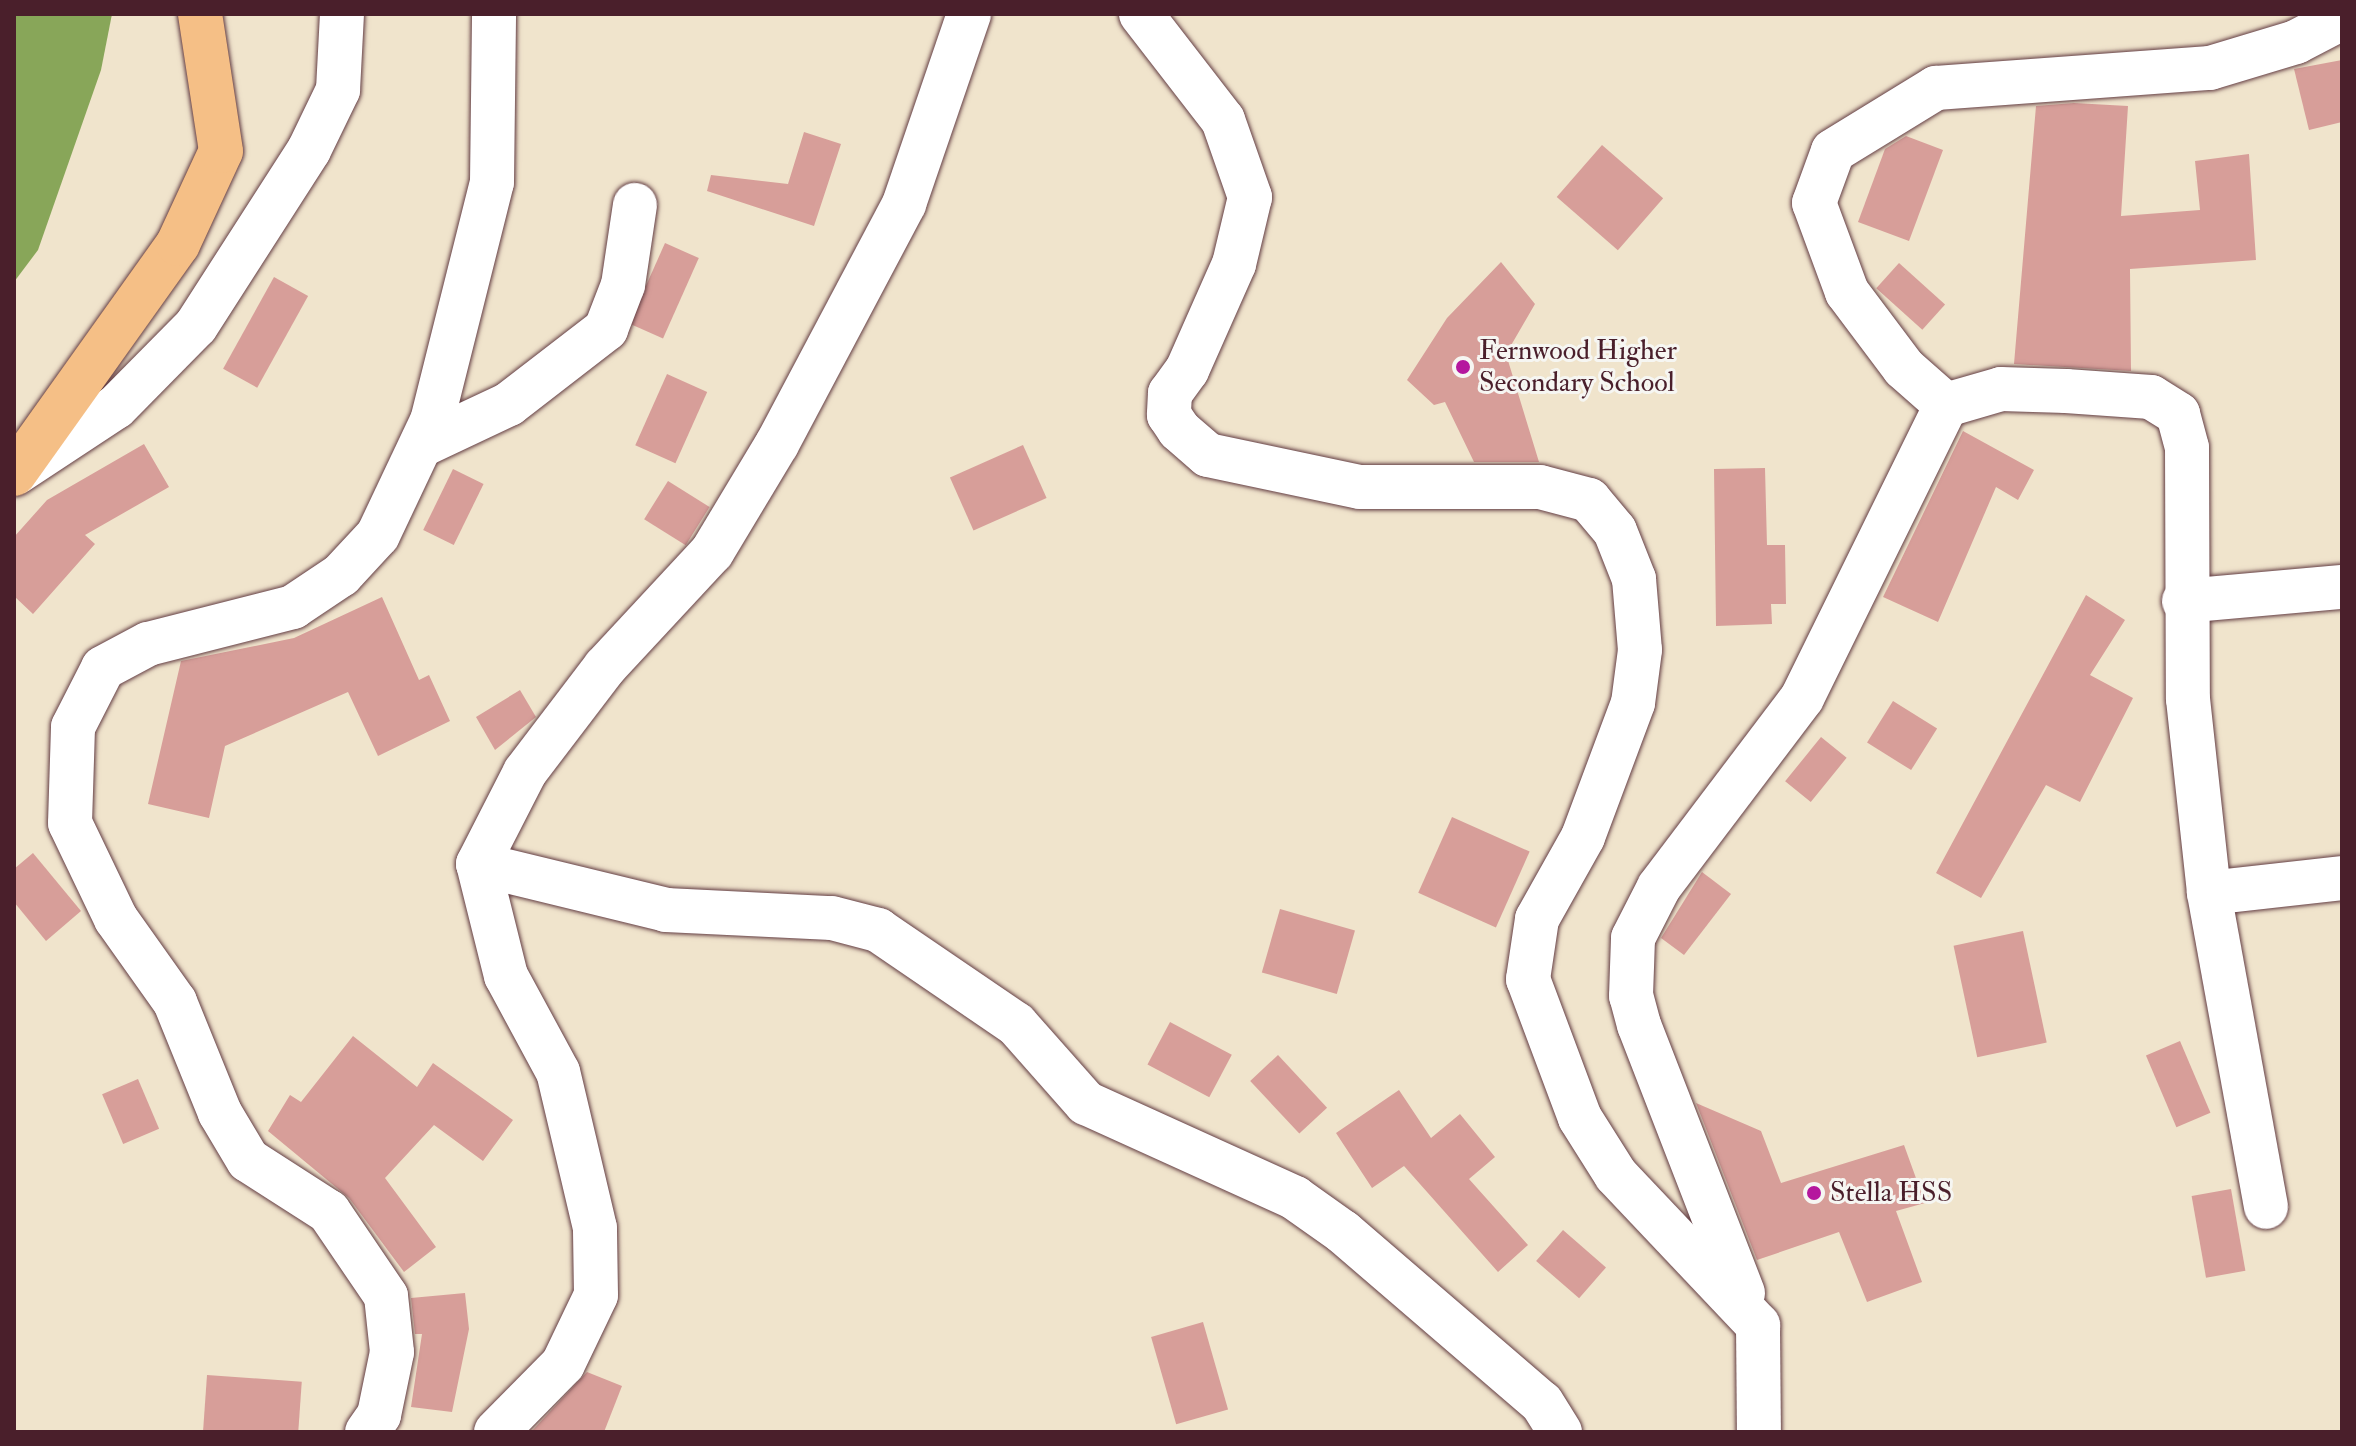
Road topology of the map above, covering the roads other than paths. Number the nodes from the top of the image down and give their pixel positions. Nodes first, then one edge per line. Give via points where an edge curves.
1 (200, 14) edge
2 (342, 14) edge
3 (494, 14) edge
4 (969, 14) edge
5 (1141, 14) edge
6 (2342, 18) edge
7 (635, 205) dead end
8 (1946, 405) junction
9 (422, 445) junction
10 (15, 474) edge
11 (2342, 587) edge
12 (2184, 601) junction
13 (478, 864) junction
14 (2342, 878) edge
15 (2209, 893) junction
16 (2266, 1207) dead end
17 (1758, 1325) junction
18 (367, 1432) edge
19 (496, 1432) edge
20 (1560, 1432) edge
21 (1759, 1432) edge

1 - 10 main road via 221,151 178,244
2 - 10 street via 338,90 309,150 196,326 116,407
3 - 9 street via 492,182
4 - 13 street via 904,204 777,444 712,552 605,667 525,772
5 - 17 street via 1223,120 1250,197 1234,264 1170,393 1169,415 1179,430 1208,455 1360,487 1540,487 1589,500 1615,531 1634,579 1640,650 1633,703 1583,837 1537,919 1528,979 1580,1118 1616,1175
6 - 8 street via 2296,42 2210,68 1936,88 1833,151 1814,203 1847,292 1904,368
7 - 9 street via 623,285 606,329 509,404
8 - 12 street via 2001,389 2066,391 2151,397 2178,414 2187,448
8 - 17 street via 1802,698 1659,887 1633,938 1639,1025 1712,1227
9 - 18 street via 378,535 341,575 293,607 148,644 103,668 73,727 70,823 116,919 175,1002 220,1113 248,1160 329,1212 386,1296 392,1352 379,1415
11 - 12 street
12 - 15 street
13 - 19 street via 506,976 558,1072 595,1228 596,1295 563,1364
13 - 20 street via 666,910 832,918 878,930 1016,1024 1086,1103 1295,1198 1331,1224 1542,1403
14 - 15 street
15 - 16 street
17 - 21 street

